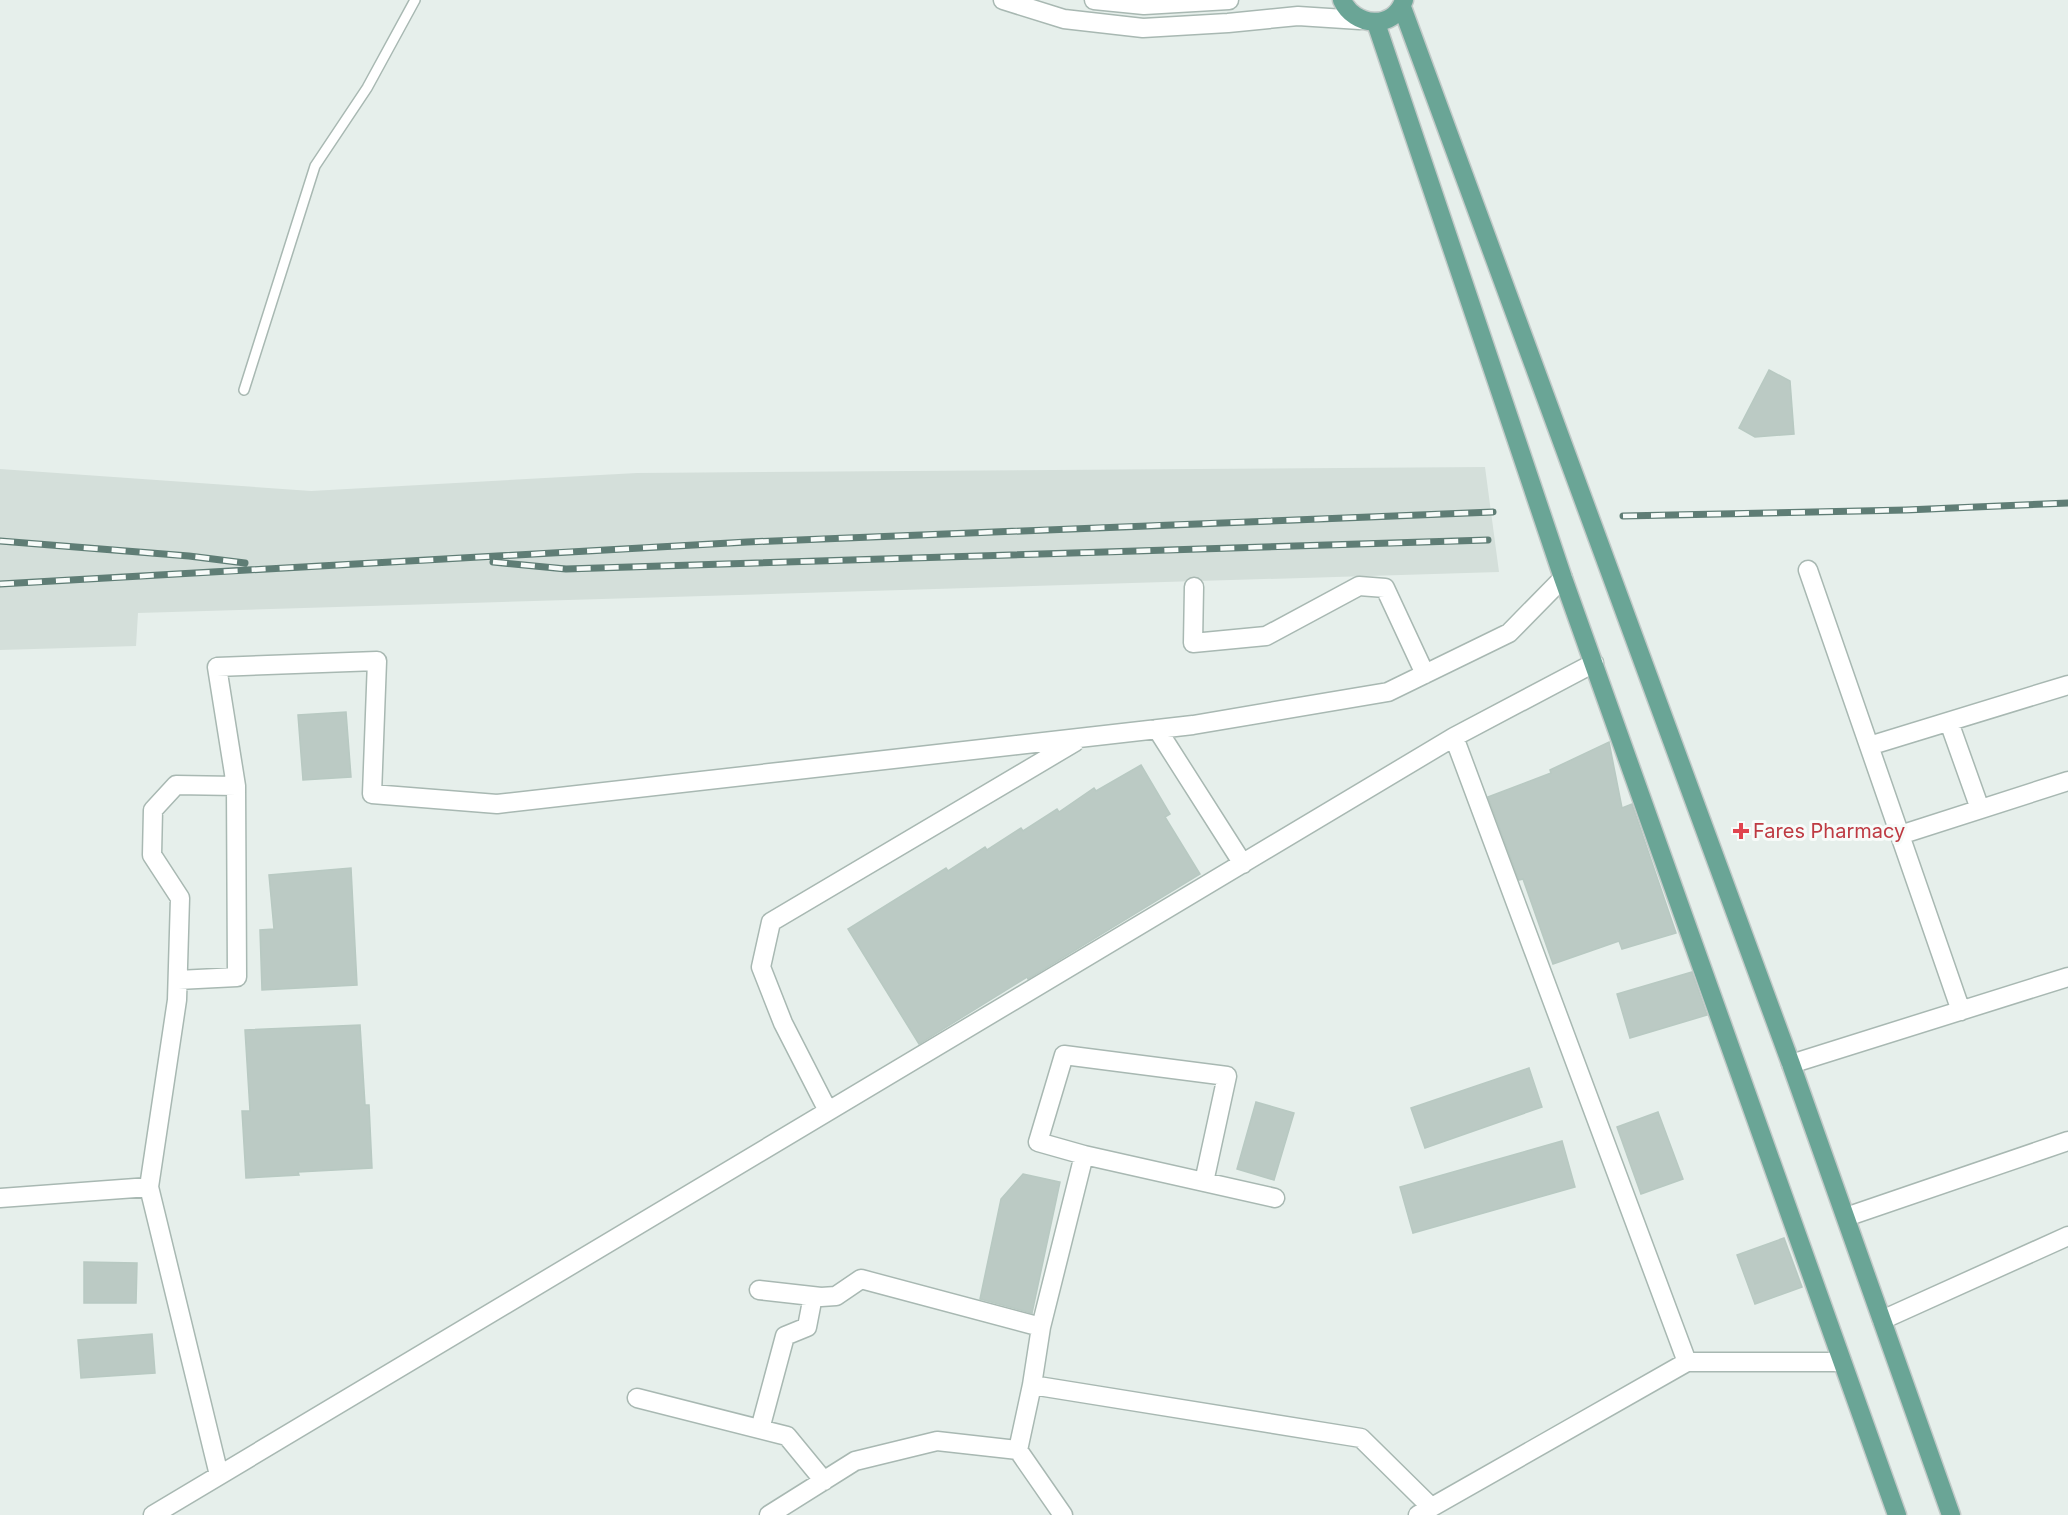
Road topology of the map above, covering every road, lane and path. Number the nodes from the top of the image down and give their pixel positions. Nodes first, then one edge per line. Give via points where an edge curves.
1 (416, 0) edge
2 (1003, 0) edge
3 (1094, 0) edge
4 (1229, 0) edge
5 (1342, 0) edge
6 (1403, 3) edge
7 (1368, 21) junction
8 (244, 390) dead end
9 (1808, 570) dead end
10 (1563, 578) junction
11 (1194, 587) dead end
12 (1594, 663) junction
13 (1425, 674) junction
14 (2068, 685) edge
15 (1948, 722) junction
16 (1157, 729) junction
17 (1082, 738) junction
18 (1454, 738) junction
19 (1869, 746) junction
20 (2068, 781) edge
21 (236, 786) junction
22 (1980, 809) junction
23 (1900, 835) junction
24 (1243, 864) junction
25 (2068, 977) edge
26 (178, 980) junction
27 (1960, 1011) junction
28 (1791, 1064) junction
29 (828, 1111) junction
30 (2068, 1141) edge
31 (1084, 1155) junction
32 (1204, 1182) junction
33 (149, 1187) junction
34 (0, 1198) edge
35 (1275, 1198) dead end
36 (1846, 1217) junction
37 (2068, 1236) edge
38 (759, 1290) dead end
39 (813, 1296) junction
40 (1882, 1320) junction
41 (1041, 1327) junction
42 (1687, 1362) junction
43 (1842, 1362) junction
44 (1032, 1385) junction
45 (638, 1398) dead end
46 (760, 1430) junction
47 (1018, 1450) junction
48 (219, 1475) junction
49 (824, 1481) junction
50 (1424, 1511) edge
51 (153, 1515) edge
52 (769, 1515) edge
53 (1063, 1515) edge
54 (1897, 1515) edge
55 (1951, 1515) edge

1 - 8 lane via 367,88 315,166
2 - 7 street via 1064,19 1143,28 1298,16
3 - 4 street via 1144,5
5 - 7 main road via 1346,10
6 - 7 main road via 1391,18
6 - 28 main road
7 - 10 main road
9 - 19 street
10 - 12 main road
10 - 13 street via 1509,633
11 - 13 street via 1193,643 1266,636 1359,586 1385,588
12 - 18 street
12 - 43 main road
13 - 16 street via 1388,692
14 - 15 street
15 - 19 street
15 - 22 street
16 - 17 street
16 - 24 street
17 - 21 street via 497,804 372,794 377,661 217,667
17 - 29 street via 771,922 761,968 783,1023
18 - 24 street
18 - 42 street
19 - 23 street
20 - 22 street
21 - 26 street via 237,977
21 - 26 street via 176,785 153,810 152,855 180,898
22 - 23 street
23 - 27 street
24 - 29 street
25 - 27 street
26 - 33 street
27 - 28 street
28 - 36 main road
29 - 48 street
30 - 36 street
31 - 32 street
31 - 32 street via 1038,1142 1065,1055 1227,1076
31 - 41 street
32 - 35 street
33 - 34 street
33 - 48 street
36 - 40 main road
37 - 40 street
38 - 39 street
39 - 41 street via 836,1296 861,1279
39 - 46 street via 807,1327 785,1335
40 - 55 main road
41 - 44 street
42 - 43 street
42 - 50 street
43 - 54 main road
44 - 47 street
44 - 50 street via 1361,1438
45 - 46 street
46 - 49 street via 787,1436
47 - 49 street via 937,1441 855,1461
47 - 53 street
48 - 51 street
49 - 52 street

